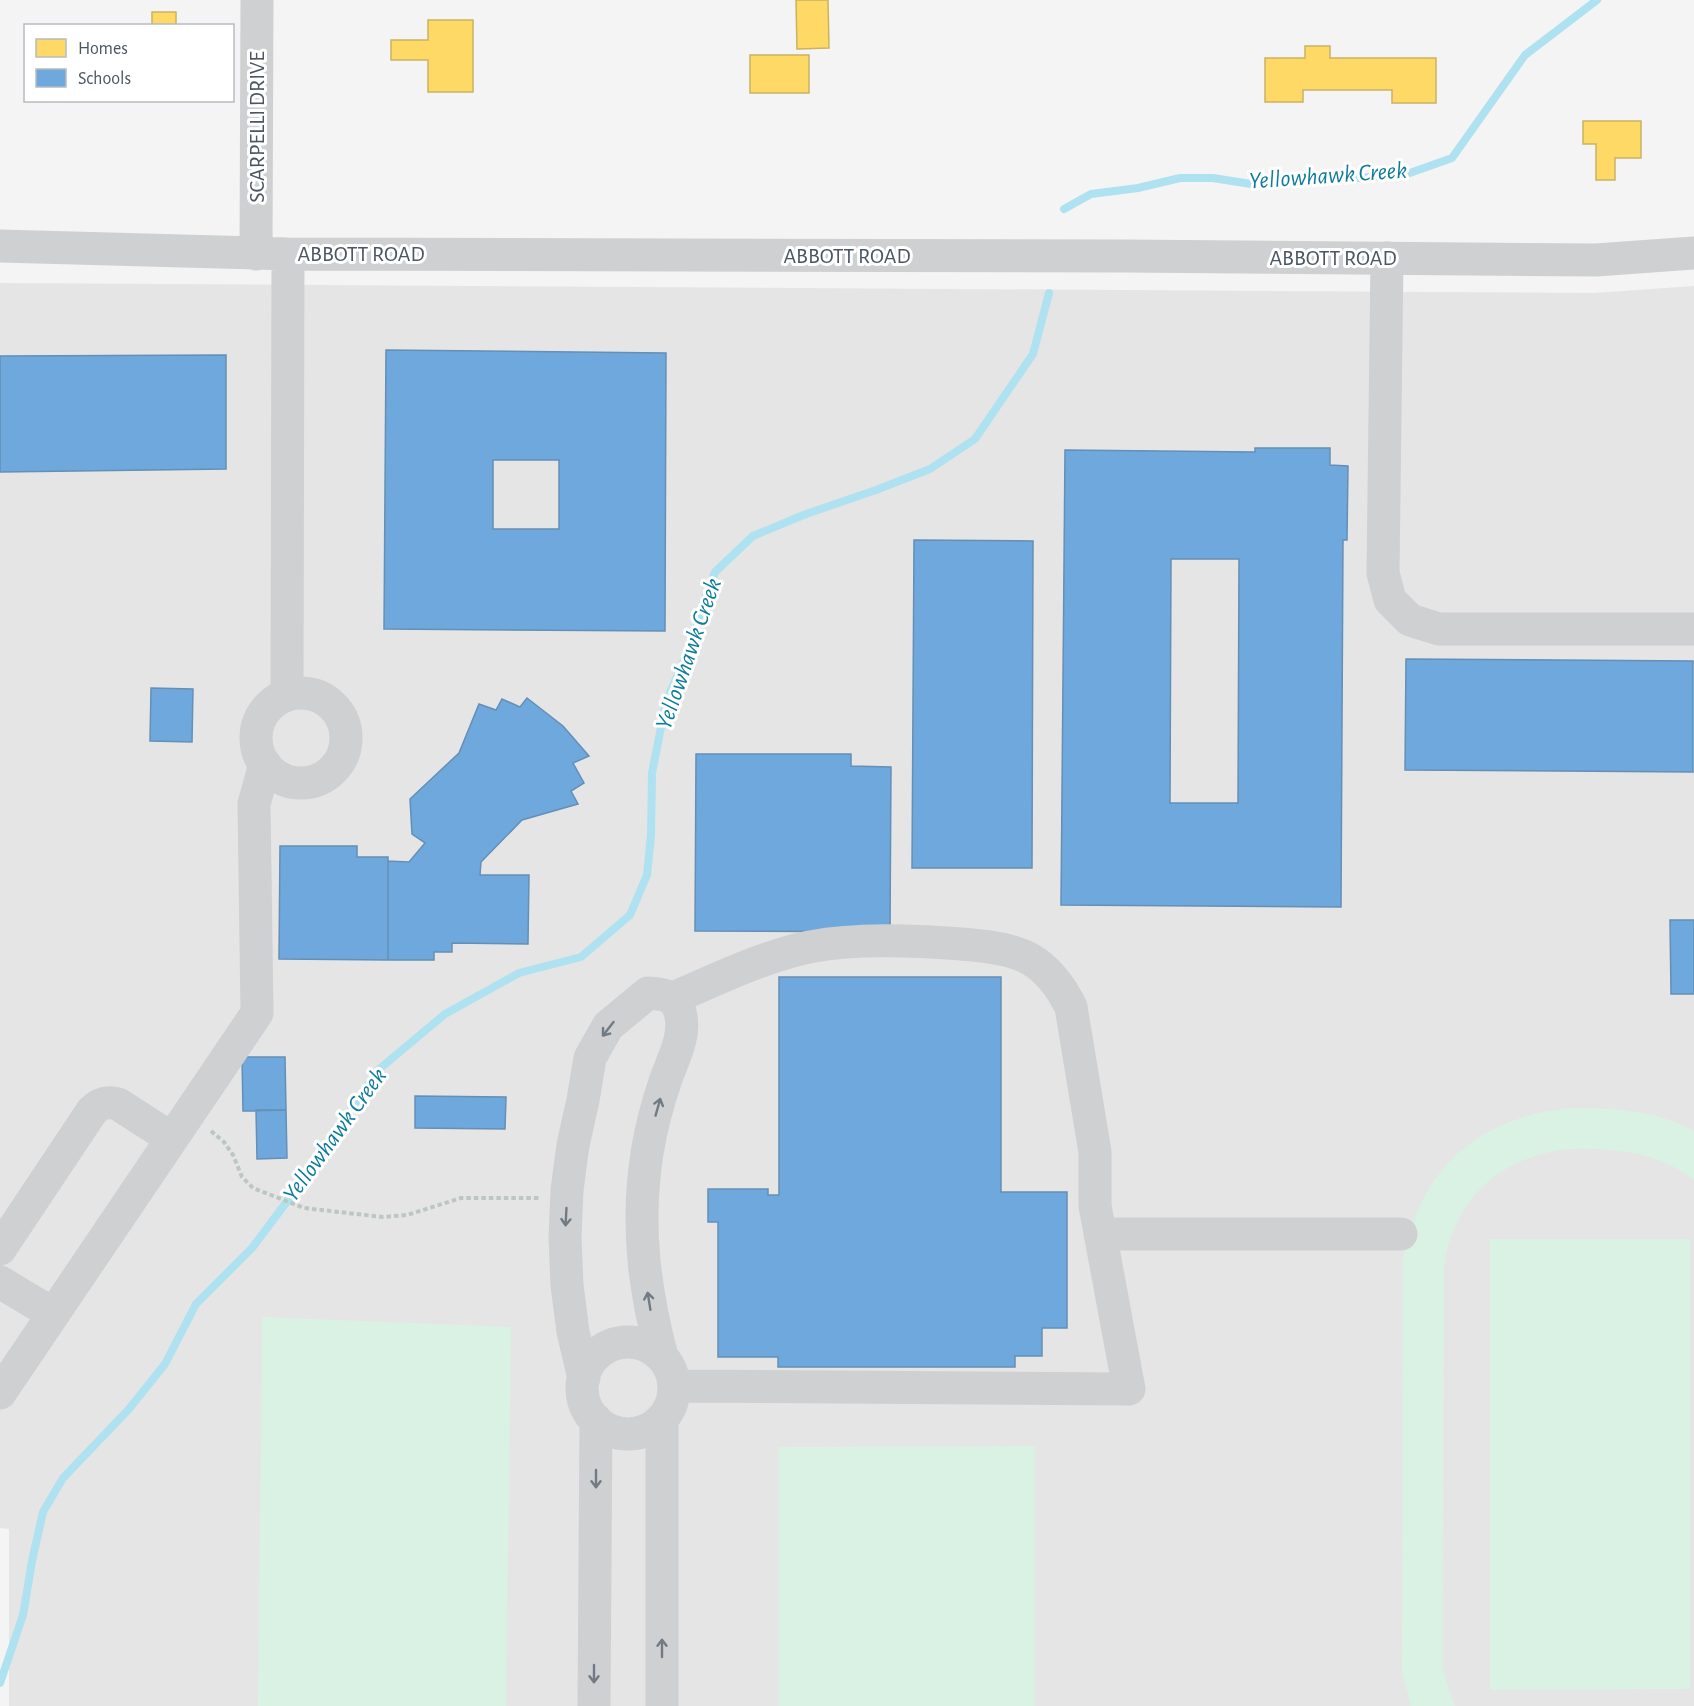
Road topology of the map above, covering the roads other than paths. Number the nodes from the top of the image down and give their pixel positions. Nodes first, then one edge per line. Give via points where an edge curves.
1 (257, 0) edge
2 (0, 246) edge
3 (256, 254) junction
4 (288, 254) junction
5 (1694, 254) edge
6 (1387, 258) junction
7 (1694, 629) edge
8 (287, 695) junction
9 (264, 764) junction
10 (673, 998) junction
11 (180, 1125) junction
12 (1100, 1234) junction
13 (1401, 1234) dead end
14 (0, 1249) edge
15 (0, 1282) edge
16 (53, 1314) junction
17 (668, 1372) junction
18 (584, 1378) junction
19 (0, 1393) edge
20 (662, 1419) junction
21 (596, 1420) junction
22 (594, 1706) edge
23 (662, 1706) edge

1 - 3 street, SCARPELLI DRIVE
2 - 3 street, ABBOTT ROAD
3 - 4 street, ABBOTT ROAD
4 - 6 street, ABBOTT ROAD
4 - 8 street
5 - 6 street, ABBOTT ROAD via 1596,260
6 - 7 street via 1383,573 1390,600 1410,620 1439,629
8 - 9 street via 275,701 258,723 256,738
8 - 9 street via 315,695 338,712 344,724 344,752 327,774 308,782 287,780
9 - 11 street via 254,804 257,1012
10 - 12 street via 767,959 834,944 883,940 970,944 1028,958 1044,968 1071,1007 1095,1152 1095,1206
17 -> 10 street via 651,1317 642,1221 649,1144 682,1028
10 -> 18 street via 648,993 608,1026 590,1058 573,1145 564,1238 573,1332
11 - 14 street via 112,1102 98,1105
11 - 16 street
12 - 13 street
12 - 17 street via 1130,1389
15 - 16 street
16 - 19 street
17 - 18 street via 645,1346 632,1342 619,1343 596,1356
17 - 20 street via 673,1398
18 - 21 street via 585,1404
20 - 21 street via 650,1429 625,1434
23 -> 20 street
21 -> 22 street

